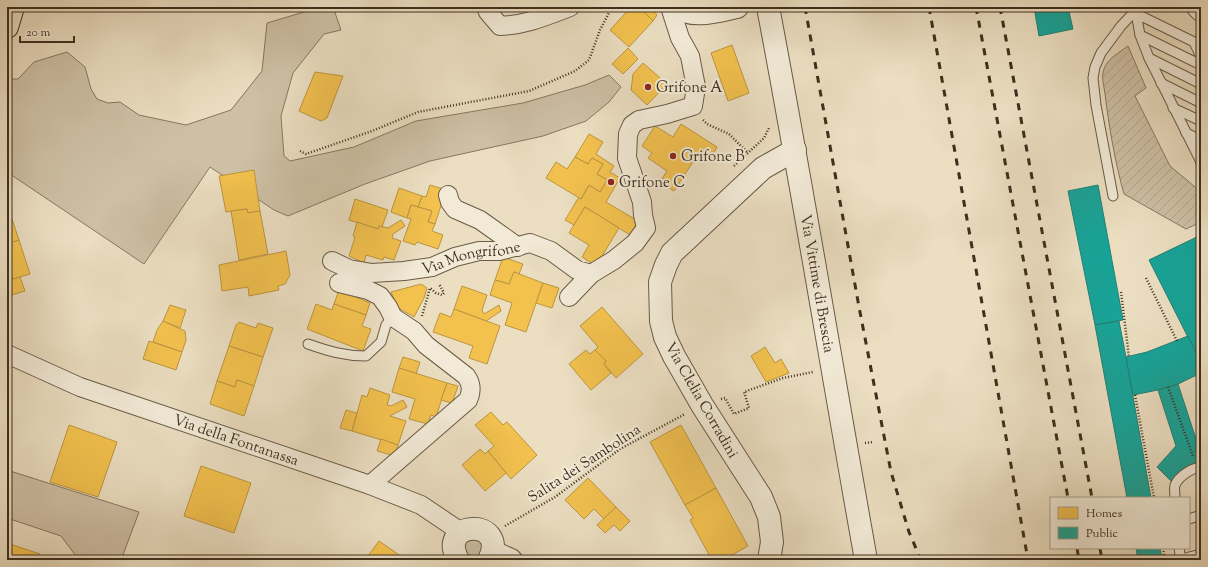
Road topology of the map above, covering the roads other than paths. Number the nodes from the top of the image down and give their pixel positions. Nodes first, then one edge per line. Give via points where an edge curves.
1 (14, 7) edge
2 (486, 7) edge
3 (570, 7) edge
4 (670, 7) edge
5 (675, 7) edge
6 (737, 7) edge
7 (768, 7) edge
8 (1198, 7) edge
9 (1137, 10) edge
10 (1201, 10) edge
11 (7, 27) edge
12 (1140, 35) junction
13 (1201, 56) edge
14 (1149, 58) junction
15 (1201, 65) edge
16 (1161, 83) junction
17 (1201, 84) edge
18 (1201, 103) edge
19 (1173, 108) junction
20 (1201, 121) edge
21 (1186, 133) junction
22 (1201, 140) edge
23 (796, 150) junction
24 (1200, 159) edge
25 (448, 195) dead end
26 (1113, 196) dead end
27 (518, 247) junction
28 (332, 261) dead end
29 (591, 274) junction
30 (339, 283) dead end
31 (568, 297) dead end
32 (393, 317) junction
33 (308, 344) dead end
34 (7, 354) edge
35 (1198, 464) edge
36 (370, 485) junction
37 (1175, 497) edge
38 (1201, 515) edge
39 (1190, 519) edge
40 (461, 532) junction
41 (1179, 549) edge
42 (496, 553) edge
43 (1201, 554) edge
44 (1181, 559) edge
45 (458, 560) edge
46 (769, 560) edge
47 (866, 560) edge

1 - 11 highway
2 - 3 street via 500,26 547,17
4 - 29 street via 680,38 690,56 696,87 693,106 639,120 632,125 628,134 627,158 642,202 646,228 635,243
5 - 6 street via 691,13 710,13
7 - 23 street, Via Vittime di Brescia
8 - 10 street
9 - 12 lane
9 - 13 lane via 1194,42
9 - 26 lane via 1101,53 1093,78
12 - 14 lane
12 - 15 lane
14 - 16 lane
14 - 17 lane
16 - 18 lane
16 - 19 lane
19 - 20 lane
19 - 21 lane
21 - 22 lane
21 - 24 lane
23 - 46 street, Via Clelia Corradini via 763,168 672,253 660,282 661,321 674,356 761,497 769,517 772,542
23 - 47 street, Via Vittime di Brescia
25 - 27 street via 455,209 480,220
27 - 28 street, Via Mongrifone via 499,251 479,251 432,266 372,274 349,269
27 - 29 street, Via Mongrifone via 530,243 551,251 577,270
29 - 31 street
30 - 32 street via 368,290 380,296
32 - 33 lane via 386,325 381,342 366,356 335,354
32 - 36 street via 466,376 470,382 471,394 468,400
34 - 36 street, Via della Fontanassa via 80,387
35 - 37 lane via 1176,484
36 - 40 street, Via della Fontanassa via 421,505
38 - 39 lane
40 - 42 street via 472,528 484,531
40 - 45 street via 455,541 454,552
41 - 44 lane
43 - 44 lane

